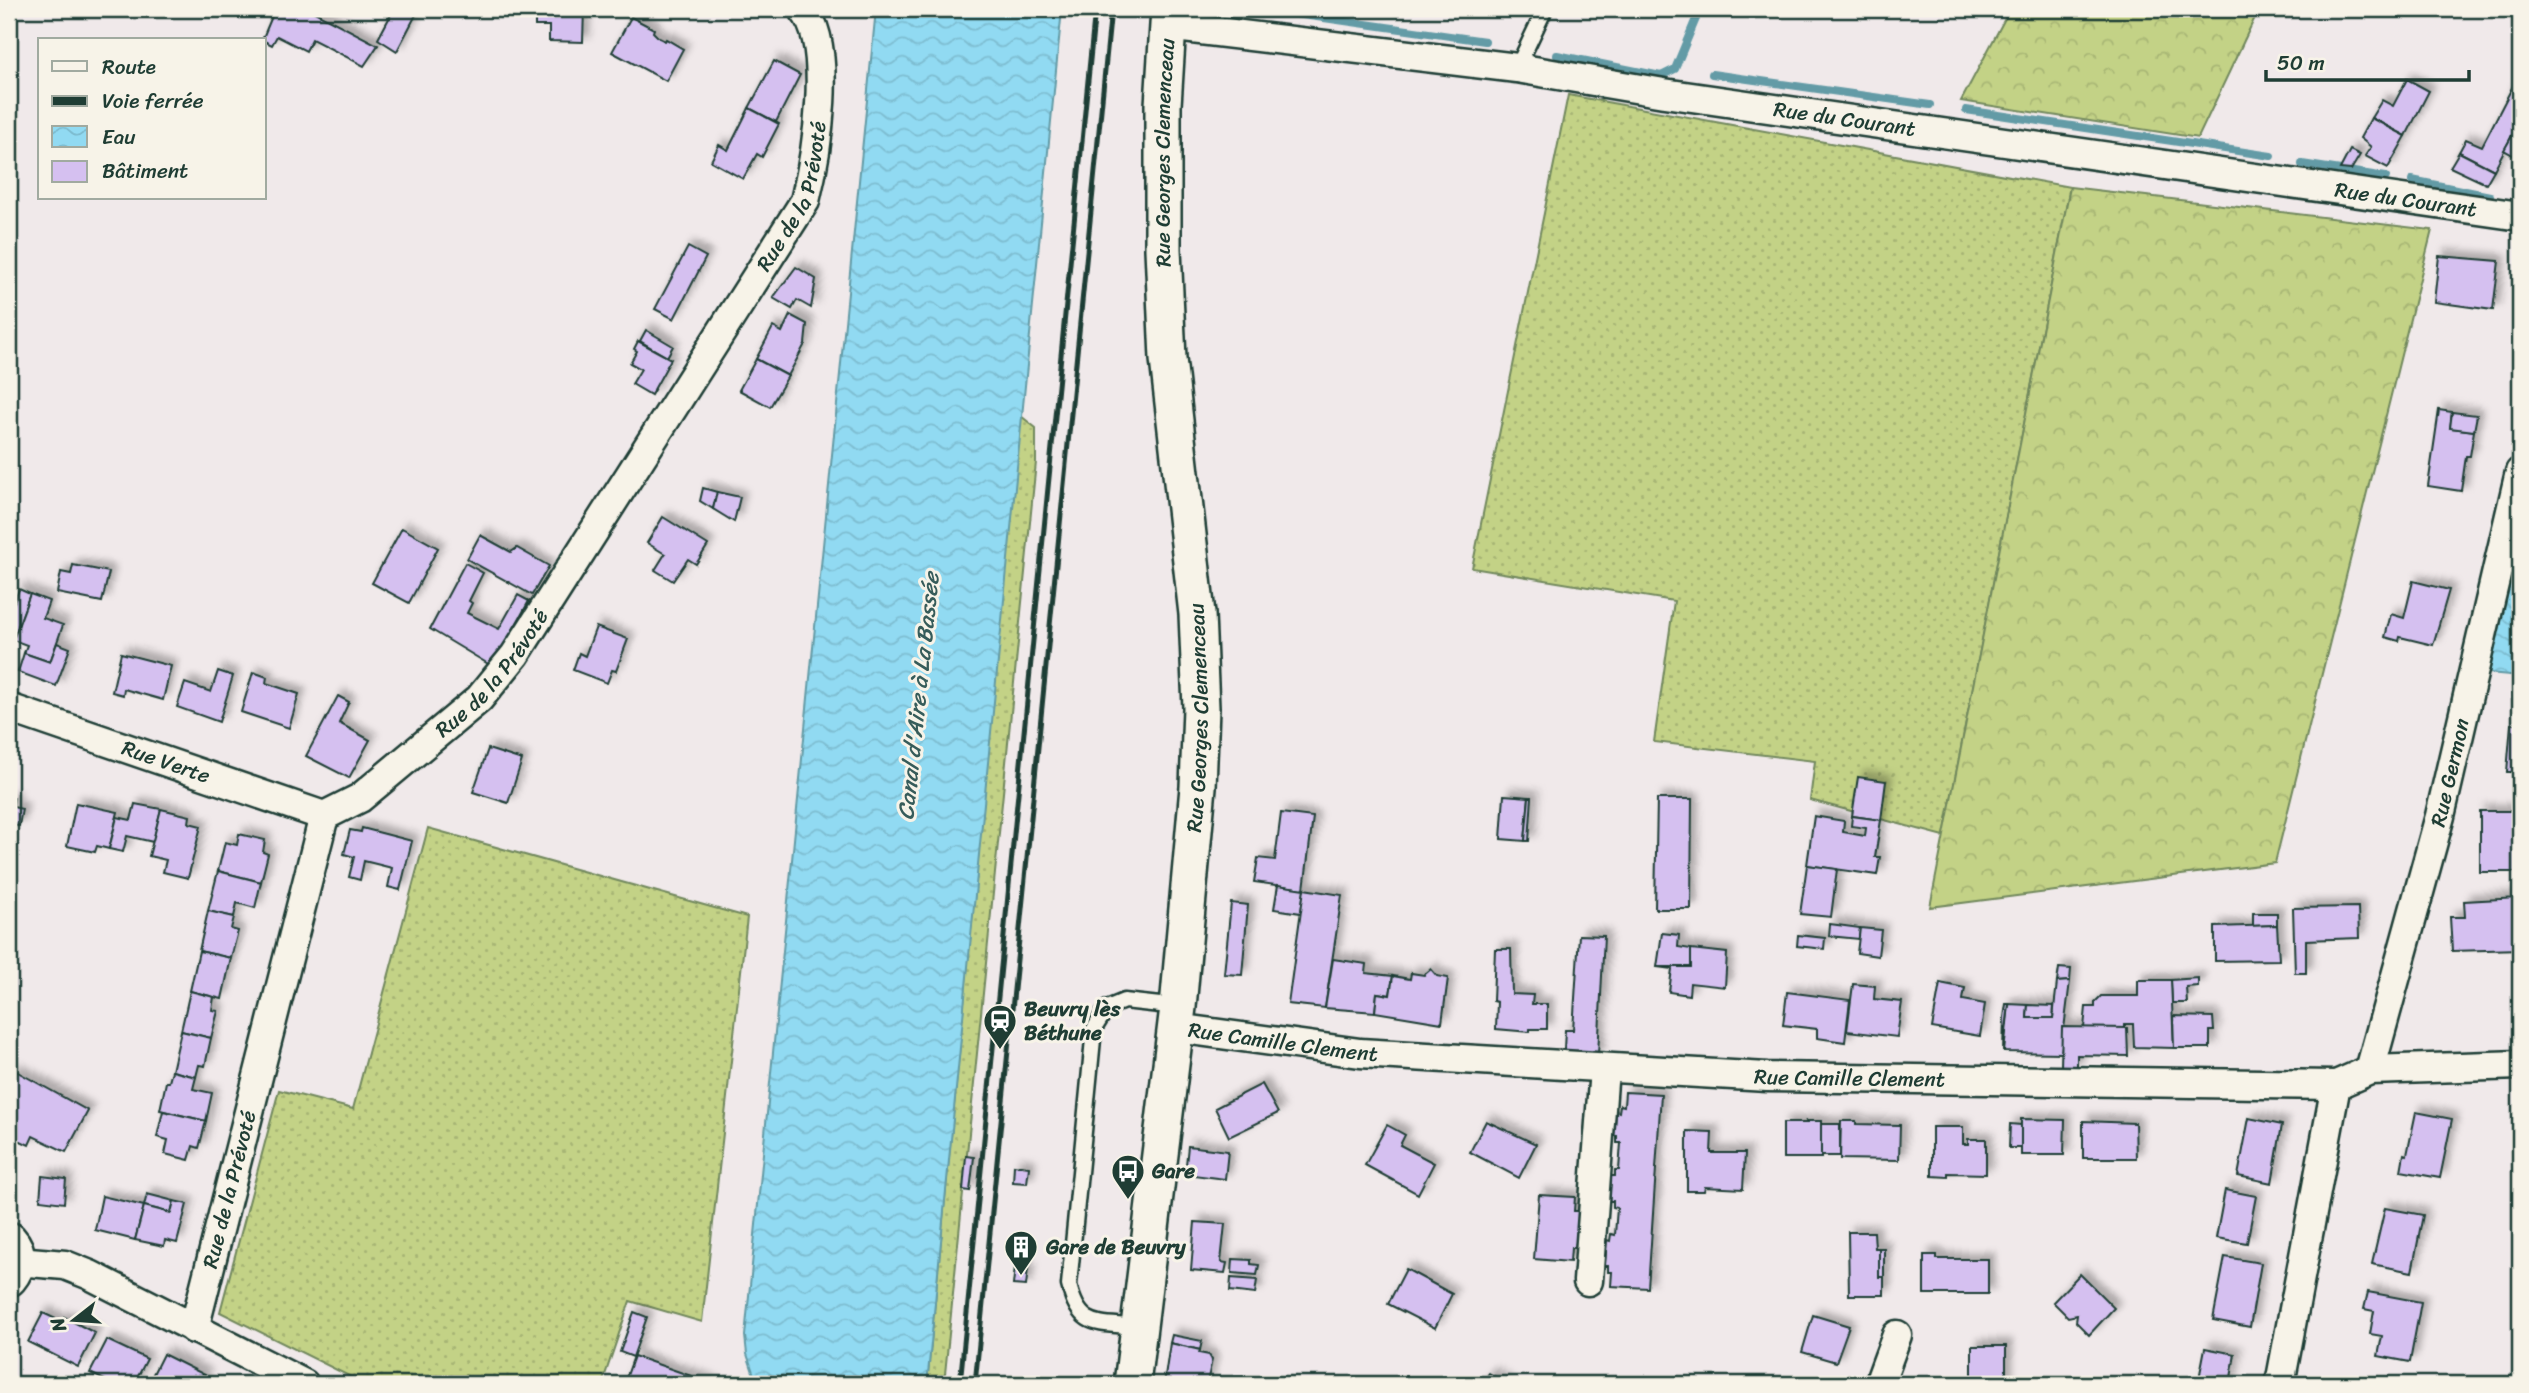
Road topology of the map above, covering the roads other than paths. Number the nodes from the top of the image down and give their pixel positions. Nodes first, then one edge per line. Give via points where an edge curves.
1 (1545, 9) edge
2 (807, 13) edge
3 (1168, 18) edge
4 (1517, 68) junction
5 (2520, 216) edge
6 (2520, 472) edge
7 (9, 708) edge
8 (324, 816) junction
9 (1177, 1018) junction
10 (2520, 1065) edge
11 (1604, 1069) junction
12 (2370, 1070) junction
13 (2336, 1085) junction
14 (12, 1260) edge
15 (1588, 1281) dead end
16 (1139, 1327) junction
17 (194, 1329) junction
18 (1897, 1335) dead end
19 (304, 1384) edge
20 (1132, 1384) edge
21 (1879, 1384) edge
22 (2280, 1384) edge

1 - 4 lane
2 - 8 street, Rue de la Prévoté via 822,67 814,167 804,201 515,655 479,699 360,798
3 - 4 street, Rue du Courant
3 - 9 street, Rue Georges Clemenceau via 1163,105 1166,332 1197,614 1201,708
4 - 5 street, Rue du Courant
6 - 12 street, Rue Germon via 2440,816
7 - 8 street, Rue Verte
8 - 17 street, Rue de la Prévoté
9 - 11 street, Rue Camille Clement via 1360,1053
9 - 16 street, Rue Georges Clemenceau
9 - 16 lane via 1124,1002 1107,1008 1094,1029 1069,1285 1074,1306 1088,1321
10 - 12 street, Rue Camille Clement
11 - 13 street, Rue Camille Clement via 1767,1077
11 - 15 street
12 - 13 street, Rue Camille Clement
13 - 22 street
14 - 17 street via 65,1265
16 - 20 street, Rue Georges Clemenceau
17 - 19 street
18 - 21 street

